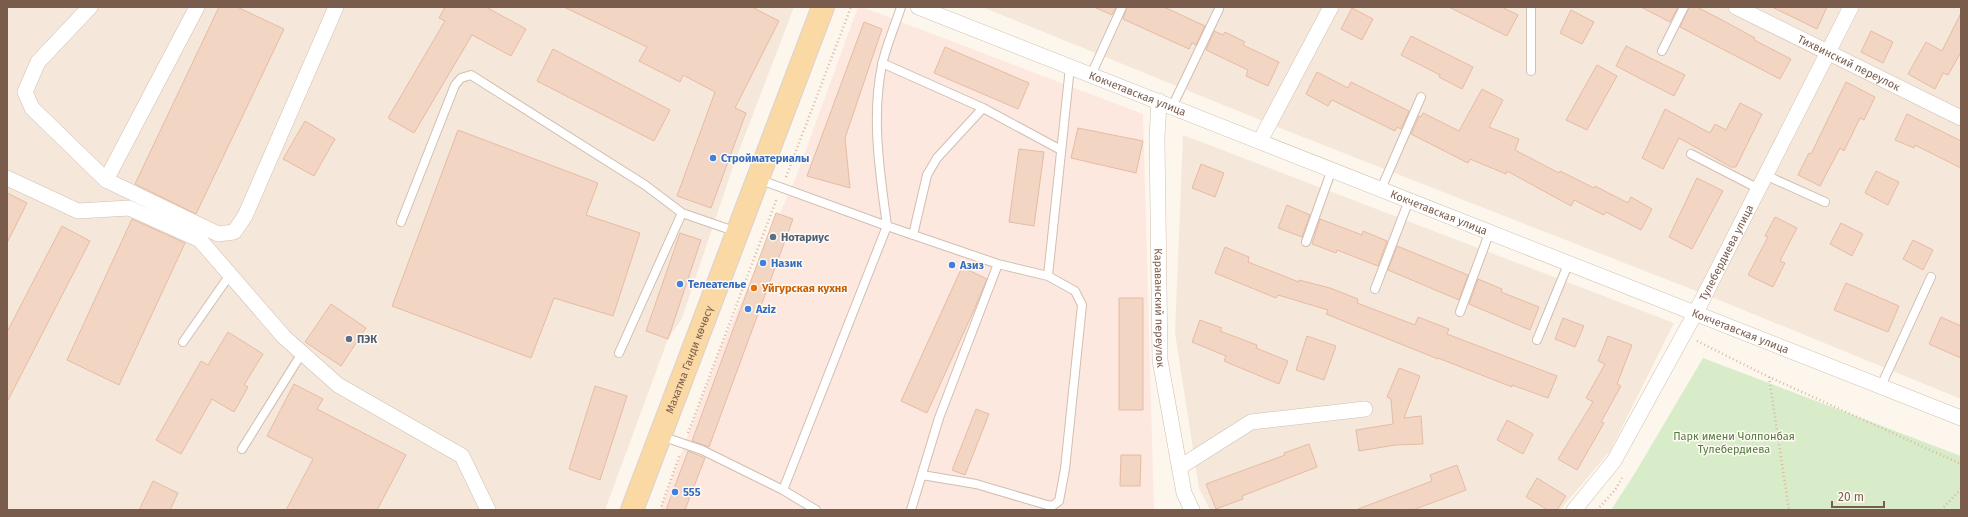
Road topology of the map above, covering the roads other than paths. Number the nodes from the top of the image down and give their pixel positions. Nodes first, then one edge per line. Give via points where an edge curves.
1 (90, 7) edge
2 (197, 7) edge
3 (336, 7) edge
4 (823, 7) edge
5 (901, 7) edge
6 (918, 7) edge
7 (1122, 7) edge
8 (1331, 7) edge
9 (1532, 7) edge
10 (1684, 7) edge
11 (1736, 7) edge
12 (1851, 7) edge
13 (1219, 9) dead end
14 (1662, 51) dead end
15 (1828, 51) junction
16 (882, 64) junction
17 (1070, 67) junction
18 (1531, 71) dead end
19 (1091, 75) junction
20 (1422, 97) dead end
21 (1165, 104) junction
22 (983, 108) junction
23 (1960, 114) edge
24 (1260, 141) junction
25 (1061, 150) junction
26 (1691, 154) dead end
27 (1332, 170) junction
28 (7, 178) edge
29 (758, 179) junction
30 (106, 180) junction
31 (1762, 182) junction
32 (1382, 189) junction
33 (1409, 200) junction
34 (1825, 202) dead end
35 (682, 213) junction
36 (401, 222) dead end
37 (887, 226) junction
38 (1490, 231) junction
39 (738, 232) junction
40 (913, 235) junction
41 (1306, 242) dead end
42 (1568, 262) junction
43 (998, 264) junction
44 (229, 276) junction
45 (1048, 276) junction
46 (1931, 277) dead end
47 (1375, 289) dead end
48 (1460, 312) dead end
49 (1696, 312) junction
50 (1537, 340) dead end
51 (183, 342) dead end
52 (302, 353) junction
53 (619, 354) dead end
54 (1881, 386) junction
55 (1365, 409) dead end
56 (1961, 418) edge
57 (661, 436) junction
58 (242, 449) dead end
59 (1180, 467) junction
60 (922, 475) junction
61 (783, 490) junction
62 (488, 510) edge
63 (632, 510) edge
64 (816, 510) edge
65 (911, 510) edge
66 (1192, 510) edge
67 (1574, 510) edge

1 - 30 street via 38,62 25,92 32,108
2 - 30 street
3 - 30 street via 245,216 234,232 218,234
4 - 29 main road, Махатма Ганди көчөсү
5 - 16 lane
6 - 17 street, Кокчетавская улица
7 - 19 lane
8 - 24 street
9 - 18 lane
10 - 14 lane
11 - 15 street, Тихвинский переулок
12 - 15 street, Тулебердиева улица
13 - 21 lane
15 - 23 street, Тихвинский переулок
15 - 31 street, Тулебердиева улица
16 - 22 lane
16 - 37 lane via 877,94 878,159
17 - 19 street, Кокчетавская улица
17 - 25 lane
19 - 21 street, Кокчетавская улица
20 - 32 lane
21 - 24 street, Кокчетавская улица
21 - 59 street, Караванский переулок via 1157,138 1160,360
22 - 25 lane
22 - 40 lane via 937,158 927,175
24 - 27 street, Кокчетавская улица
25 - 45 lane
26 - 31 lane
27 - 32 street, Кокчетавская улица
27 - 41 lane
28 - 44 street via 78,210 129,208 200,240
29 - 37 lane
29 - 39 main road, Махатма Ганди көчөсү
31 - 34 lane
31 - 49 street, Тулебердиева улица
32 - 33 street, Кокчетавская улица
33 - 38 street, Кокчетавская улица
33 - 47 lane
35 - 36 lane via 645,185 471,76 461,78 455,85
35 - 39 lane
35 - 53 lane
37 - 40 lane
37 - 61 lane
38 - 42 street, Кокчетавская улица
38 - 48 lane
39 - 57 main road, Махатма Ганди көчөсү
40 - 43 lane
42 - 49 street, Кокчетавская улица
42 - 50 lane
43 - 45 lane
43 - 60 lane via 939,418
44 - 51 lane
44 - 52 street via 284,337
45 - 60 lane via 1075,291 1082,305 1066,469 1059,501 1052,506 976,484
46 - 54 lane
49 - 54 street, Кокчетавская улица
49 - 67 street, Тулебердиева улица via 1614,461
52 - 58 lane
52 - 62 street via 338,385 462,456
54 - 56 street, Кокчетавская улица
55 - 59 street via 1251,422
57 - 61 lane via 702,450
57 - 63 main road, Махатма Ганди көчөсү
59 - 66 street, Караванский переулок via 1184,493
60 - 65 lane
61 - 64 lane

